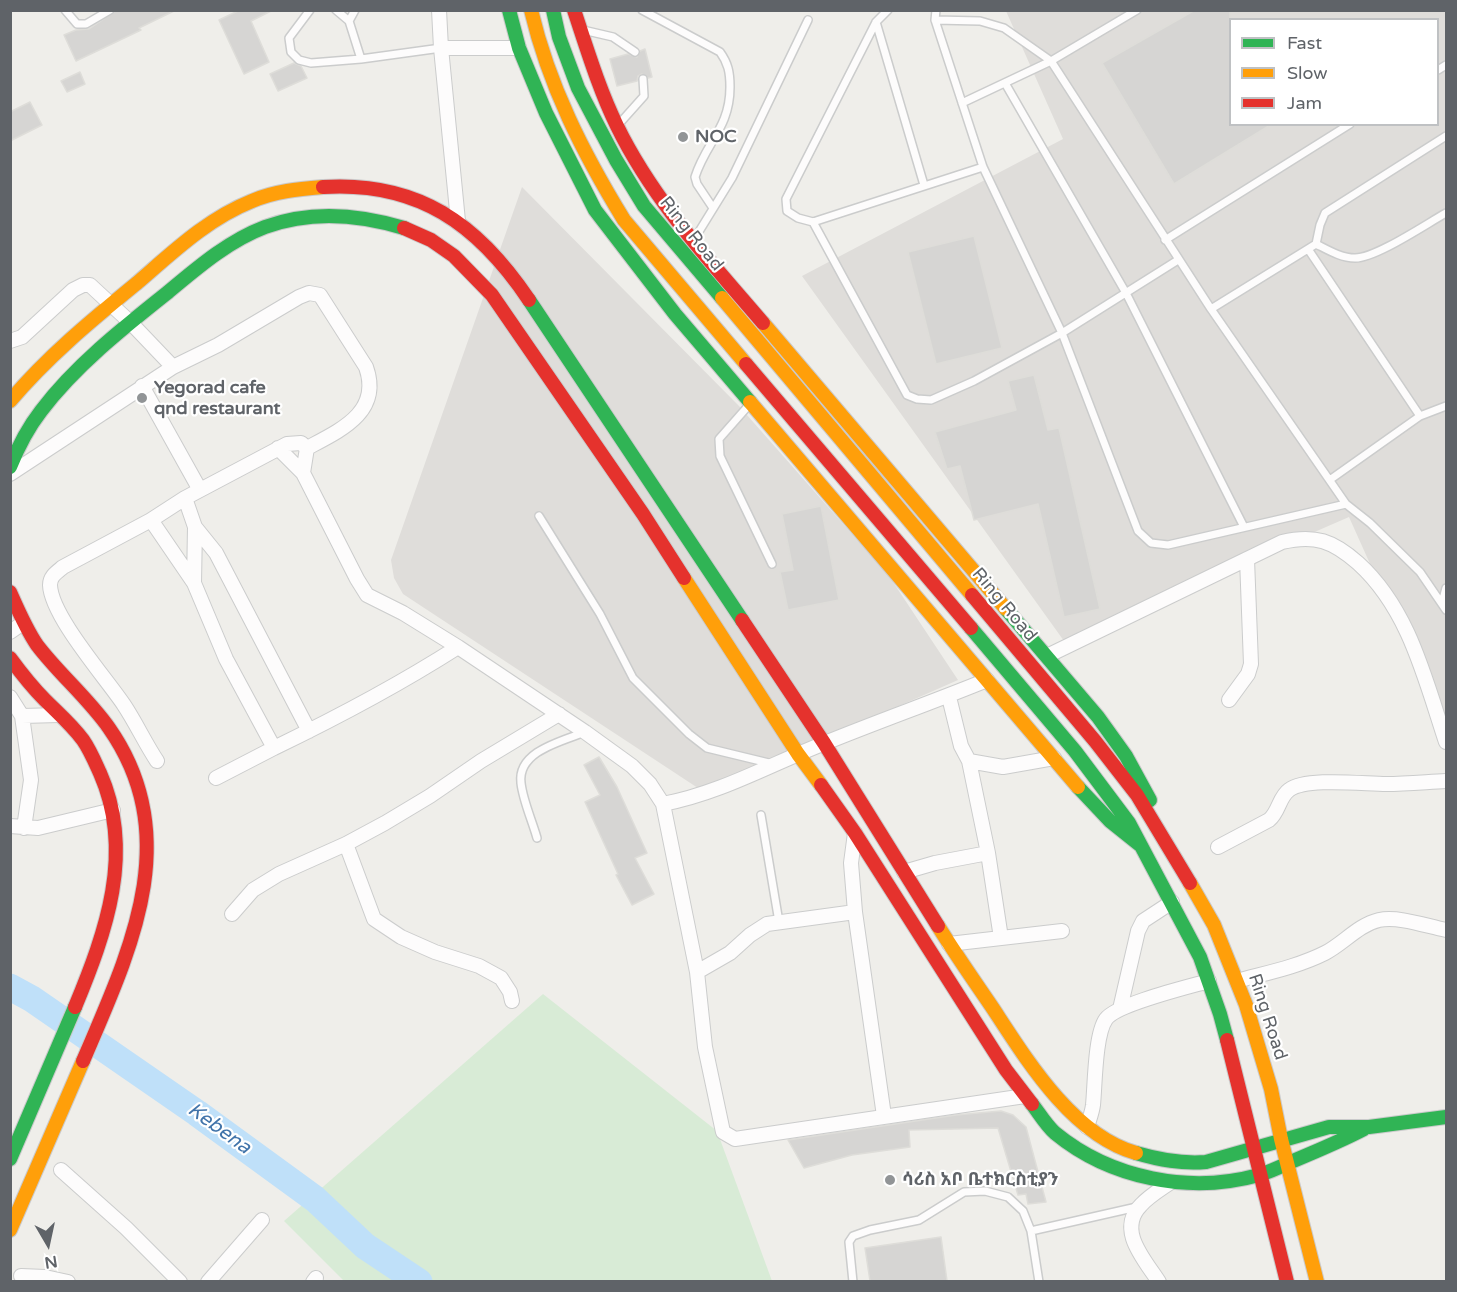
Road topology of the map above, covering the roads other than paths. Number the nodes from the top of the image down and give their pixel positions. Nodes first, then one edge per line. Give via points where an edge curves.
1 (65, 10) edge
2 (110, 10) edge
3 (310, 10) edge
4 (336, 10) edge
5 (355, 10) edge
6 (439, 10) edge
7 (509, 10) edge
8 (531, 10) edge
9 (553, 10) edge
10 (573, 10) edge
11 (642, 10) edge
12 (888, 10) edge
13 (936, 10) edge
14 (1137, 10) edge
15 (808, 20) dead end
16 (935, 20) junction
17 (349, 21) junction
18 (876, 22) junction
19 (579, 29) junction
20 (441, 48) junction
21 (519, 48) junction
22 (635, 52) dead end
23 (361, 59) junction
24 (1051, 61) junction
25 (644, 79) dead end
26 (1005, 83) junction
27 (962, 103) junction
28 (617, 126) junction
29 (1347, 126) edge
30 (1446, 136) edge
31 (983, 167) junction
32 (924, 185) junction
33 (713, 208) junction
34 (1446, 213) edge
35 (458, 221) junction
36 (813, 222) junction
37 (693, 240) junction
38 (1165, 240) junction
39 (1316, 244) junction
40 (1308, 249) junction
41 (1178, 260) junction
42 (1126, 293) junction
43 (112, 304) junction
44 (1211, 309) junction
45 (131, 322) junction
46 (1062, 333) junction
47 (10, 341) edge
48 (173, 367) junction
49 (142, 387) junction
50 (10, 401) edge
51 (751, 403) junction
52 (1446, 406) edge
53 (1420, 416) junction
54 (278, 448) junction
55 (307, 448) junction
56 (10, 467) edge
57 (303, 473) junction
58 (10, 474) edge
59 (1331, 479) junction
60 (200, 490) junction
61 (185, 498) junction
62 (1346, 504) junction
63 (539, 516) dead end
64 (151, 520) junction
65 (195, 527) junction
66 (1244, 527) junction
67 (1247, 560) junction
68 (772, 564) dead end
69 (194, 583) junction
70 (1446, 588) edge
71 (10, 592) edge
72 (1444, 607) edge
73 (23, 623) junction
74 (10, 632) edge
75 (458, 647) junction
76 (1047, 656) junction
77 (10, 658) edge
78 (987, 680) junction
79 (10, 697) edge
80 (949, 697) junction
81 (1229, 700) dead end
82 (559, 714) junction
83 (59, 715) junction
84 (22, 716) junction
85 (309, 731) junction
86 (585, 732) junction
87 (1446, 742) edge
88 (824, 743) junction
89 (274, 748) junction
90 (798, 754) junction
91 (1054, 759) junction
92 (157, 761) dead end
93 (969, 761) junction
94 (775, 764) junction
95 (216, 778) dead end
96 (1446, 781) edge
97 (663, 804) junction
98 (113, 810) junction
99 (761, 815) dead end
100 (17, 827) edge
101 (1160, 831) junction
102 (855, 833) junction
103 (537, 838) dead end
104 (346, 844) junction
105 (1140, 845) junction
106 (1218, 847) dead end
107 (988, 853) junction
108 (904, 872) junction
109 (1172, 902) junction
110 (855, 912) junction
111 (232, 914) dead end
112 (779, 922) junction
113 (1446, 930) edge
114 (1062, 931) dead end
115 (1001, 938) junction
116 (949, 944) junction
117 (697, 972) junction
118 (1209, 981) junction
119 (1237, 981) junction
120 (512, 1001) dead end
121 (1120, 1009) junction
122 (1025, 1096) junction
123 (884, 1116) junction
124 (1446, 1117) edge
125 (1369, 1126) junction
126 (1087, 1128) junction
127 (1281, 1139) junction
128 (1254, 1149) junction
129 (10, 1160) edge
130 (1288, 1164) junction
131 (62, 1170) dead end
132 (1260, 1175) junction
133 (1171, 1182) junction
134 (1138, 1207) junction
135 (262, 1220) dead end
136 (10, 1230) edge
137 (1031, 1231) junction
138 (18, 1278) edge
139 (68, 1281) edge
140 (180, 1281) edge
141 (208, 1281) edge
142 (853, 1281) edge
143 (1039, 1281) edge
144 (1159, 1281) edge
145 (1287, 1281) edge
146 (1317, 1281) edge

1 - 2 lane via 77,24 86,24
3 - 23 lane via 289,38 291,52 298,60 311,63
4 - 17 lane
5 - 17 lane
6 - 20 street
7 - 21 main road
8 - 105 main road via 572,127 624,220 1075,751 1129,823
9 - 101 main road, Ring Road via 584,102 644,206 1095,741
10 - 19 main road
11 - 33 lane via 720,52 727,62 730,100 724,123 695,177
12 - 18 lane
13 - 16 lane
14 - 24 lane
15 - 33 lane
16 - 24 lane via 980,21 1004,28
16 - 27 lane
17 - 23 lane
18 - 32 lane
18 - 36 lane via 786,199 787,212
19 - 22 lane via 613,37
19 - 28 main road
20 - 21 street
20 - 23 lane
20 - 35 street
21 - 51 main road via 546,113 596,210 675,314
24 - 26 lane
24 - 38 lane
25 - 28 lane via 644,96
26 - 27 lane
26 - 42 lane
27 - 31 lane
28 - 37 main road via 658,196
29 - 38 lane
30 - 39 lane via 1325,213
31 - 32 lane
31 - 46 lane
32 - 36 lane
33 - 37 lane
34 - 39 lane via 1372,255 1356,258
35 - 43 main road via 399,193 372,187 292,190 247,203 206,226
35 - 88 main road via 480,237 509,270
36 - 46 lane via 907,395 931,400
37 - 76 main road
38 - 41 lane
39 - 40 lane
40 - 44 lane
40 - 53 lane
41 - 42 lane
41 - 44 lane
42 - 46 lane
42 - 66 lane
43 - 45 street
43 - 47 street via 90,285 78,287 22,337
43 - 50 main road via 36,370
44 - 59 lane
45 - 48 street
45 - 56 main road via 51,397 25,432
45 - 90 main road via 225,248 284,220 366,218 391,223 439,246 461,262 503,309 643,514
46 - 66 lane via 1137,531 1151,543 1168,545
48 - 49 street
48 - 55 street via 299,297 309,293 320,295 366,367 370,389 360,415
49 - 58 street
49 - 60 street
51 - 68 lane via 719,439 720,456
51 - 78 main road
52 - 53 lane
53 - 59 lane
54 - 55 street via 301,443
54 - 57 street
54 - 60 street
55 - 57 street
57 - 75 street via 367,594
59 - 62 lane
60 - 61 street
61 - 64 street
61 - 65 street
62 - 66 lane
62 - 72 lane via 1420,572
63 - 94 lane via 600,615 633,678 706,748
64 - 69 street
64 - 92 street via 63,567 50,582 55,603 69,627 124,705
65 - 69 street
65 - 85 street via 216,553
67 - 76 street
67 - 81 street via 1251,664
67 - 87 street via 1282,543 1309,538 1335,544 1366,570 1403,622
69 - 89 street via 226,659
70 - 72 lane
71 - 73 main road
73 - 74 street
73 - 136 main road via 124,753 147,835 147,860 138,918 123,966
75 - 82 street
75 - 85 street via 357,708
76 - 101 main road via 1126,756 1146,790
77 - 83 main road
78 - 80 street
78 - 91 main road
79 - 84 street
80 - 88 street
80 - 93 street
82 - 86 street
82 - 104 street
83 - 84 street
83 - 98 main road via 71,724 88,748 105,782
84 - 100 street via 31,780
85 - 89 street
86 - 97 street via 632,766
86 - 103 lane via 546,747 523,770 521,782
88 - 90 street
88 - 108 main road
89 - 95 street
90 - 94 street
90 - 102 main road
91 - 93 street via 1002,767
91 - 105 main road via 1106,819
93 - 107 street
94 - 97 street via 692,798
96 - 106 street via 1319,783 1292,788 1269,820
97 - 117 street
98 - 100 street via 63,823
98 - 129 main road via 118,856 109,915 95,958
99 - 112 lane
101 - 119 main road, Ring Road via 1214,925
102 - 110 street via 850,863
102 - 122 main road
104 - 111 street via 279,874 253,890
104 - 120 street via 374,919 401,938 501,978
105 - 109 main road
107 - 108 street
107 - 115 street
108 - 116 main road
109 - 118 main road
109 - 121 street via 1143,921 1138,931
110 - 112 street
110 - 123 street
112 - 117 street via 750,934 730,953
113 - 119 street via 1380,920 1303,963
114 - 115 street
115 - 116 street
116 - 126 main road via 1043,1081
117 - 123 street via 705,1047 727,1136 735,1139
118 - 121 street
118 - 128 main road
119 - 127 main road, Ring Road via 1271,1089
121 - 126 street via 1106,1019 1101,1029
122 - 123 street
122 - 133 main road via 1053,1131 1073,1146 1117,1168
124 - 125 main road
125 - 127 main road via 1329,1126
125 - 130 main road
126 - 128 main road via 1125,1149 1186,1164
127 - 128 main road
127 - 130 main road, Ring Road
128 - 132 main road
130 - 132 main road
130 - 146 main road, Ring Road
131 - 140 street
132 - 133 main road via 1210,1184
132 - 145 main road
133 - 134 street
134 - 137 lane
134 - 144 street via 1131,1225 1132,1237
135 - 141 street
137 - 142 lane via 1023,1211 1008,1197 985,1191 964,1192 919,1220 853,1236 849,1242
137 - 143 lane
138 - 139 street

